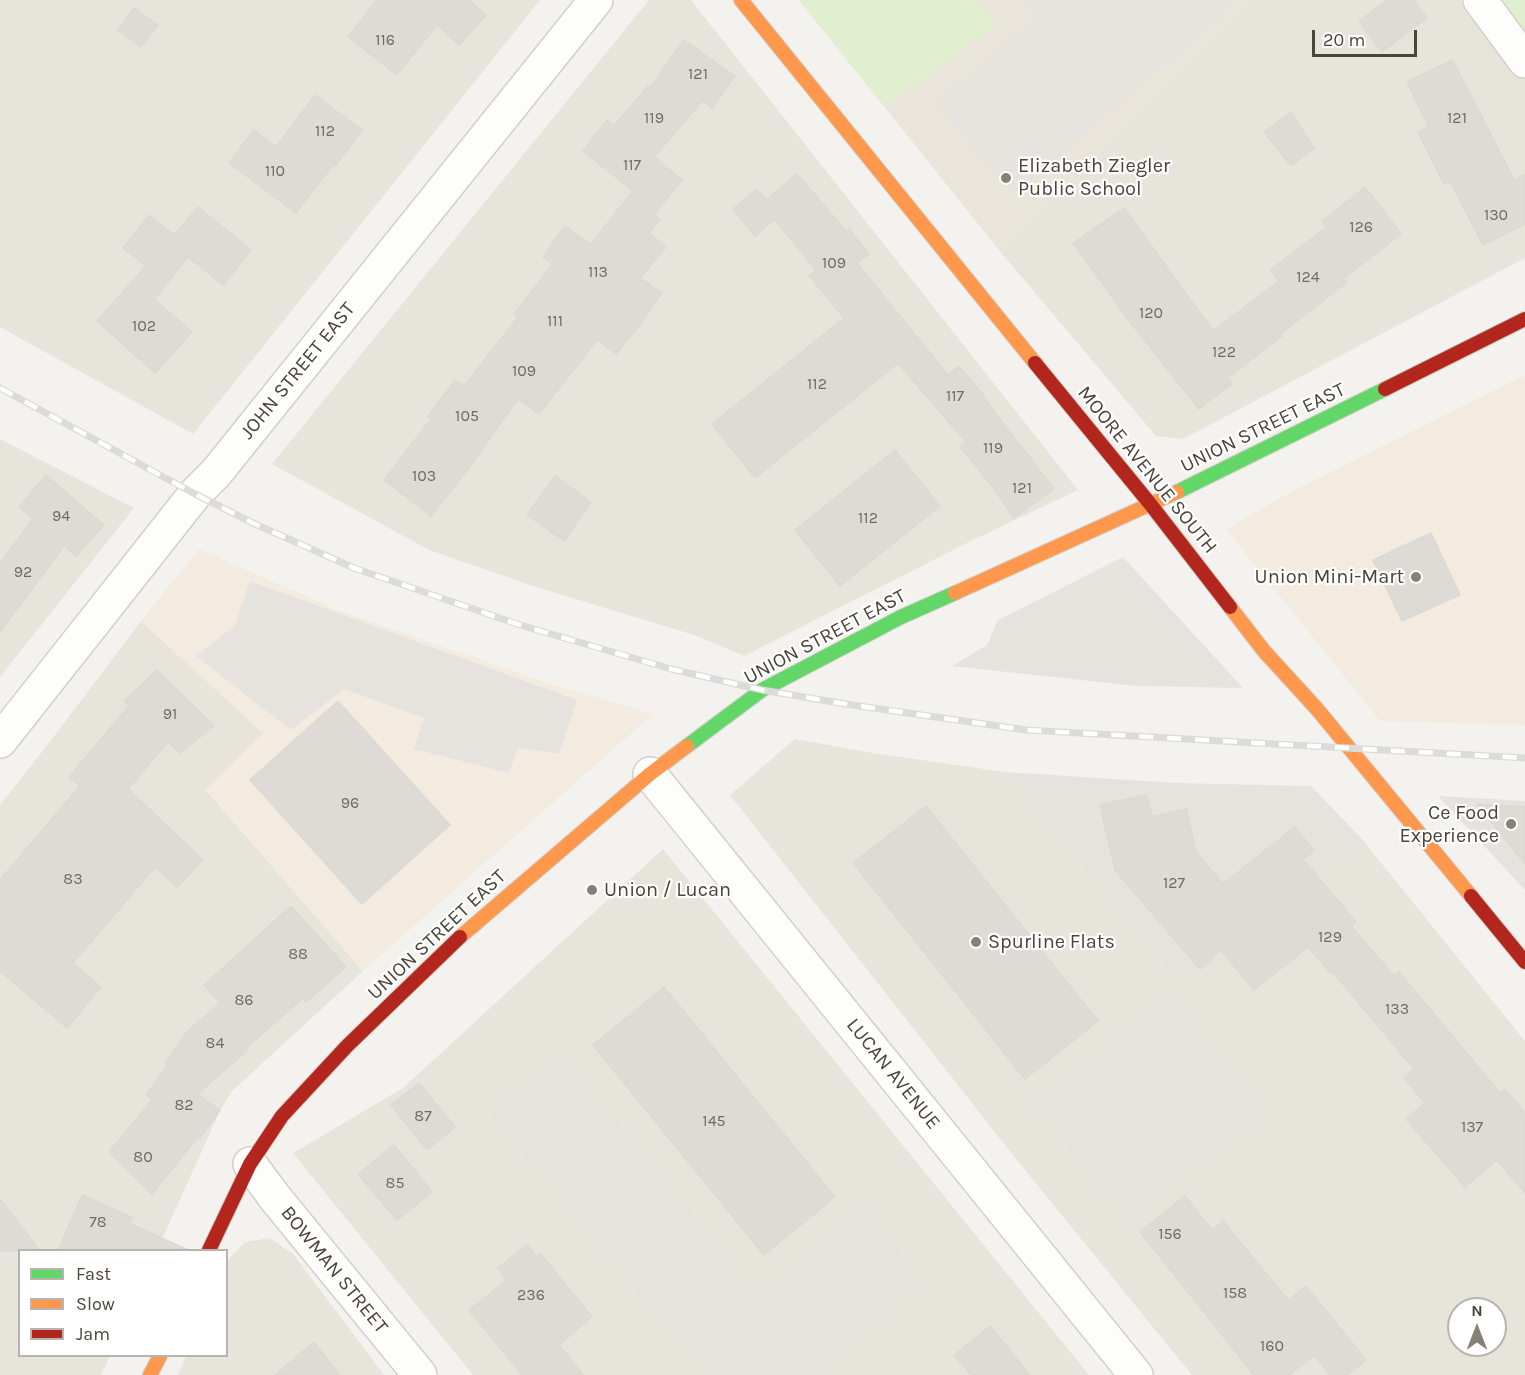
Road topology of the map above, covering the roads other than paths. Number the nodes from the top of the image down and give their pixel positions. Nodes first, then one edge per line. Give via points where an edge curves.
1 (596, 0) edge
2 (741, 0) edge
3 (1480, 0) edge
4 (1525, 61) edge
5 (1525, 319) edge
6 (1151, 505) junction
7 (0, 741) edge
8 (650, 774) junction
9 (1525, 962) edge
10 (250, 1164) junction
11 (210, 1249) edge
12 (159, 1357) edge
13 (150, 1375) edge
14 (420, 1375) edge
15 (1136, 1375) edge

1 - 7 street, JOHN STREET EAST
2 - 6 street, MOORE AVENUE SOUTH
3 - 4 street
5 - 6 street, UNION STREET EAST
6 - 8 street, UNION STREET EAST via 901,617 762,690
6 - 9 street, MOORE AVENUE SOUTH via 1264,651 1317,709
8 - 10 street, UNION STREET EAST via 467,930 347,1046 282,1116
8 - 15 street, LUCAN AVENUE
10 - 11 street, UNION STREET EAST
10 - 14 street, BOWMAN STREET
12 - 13 street

